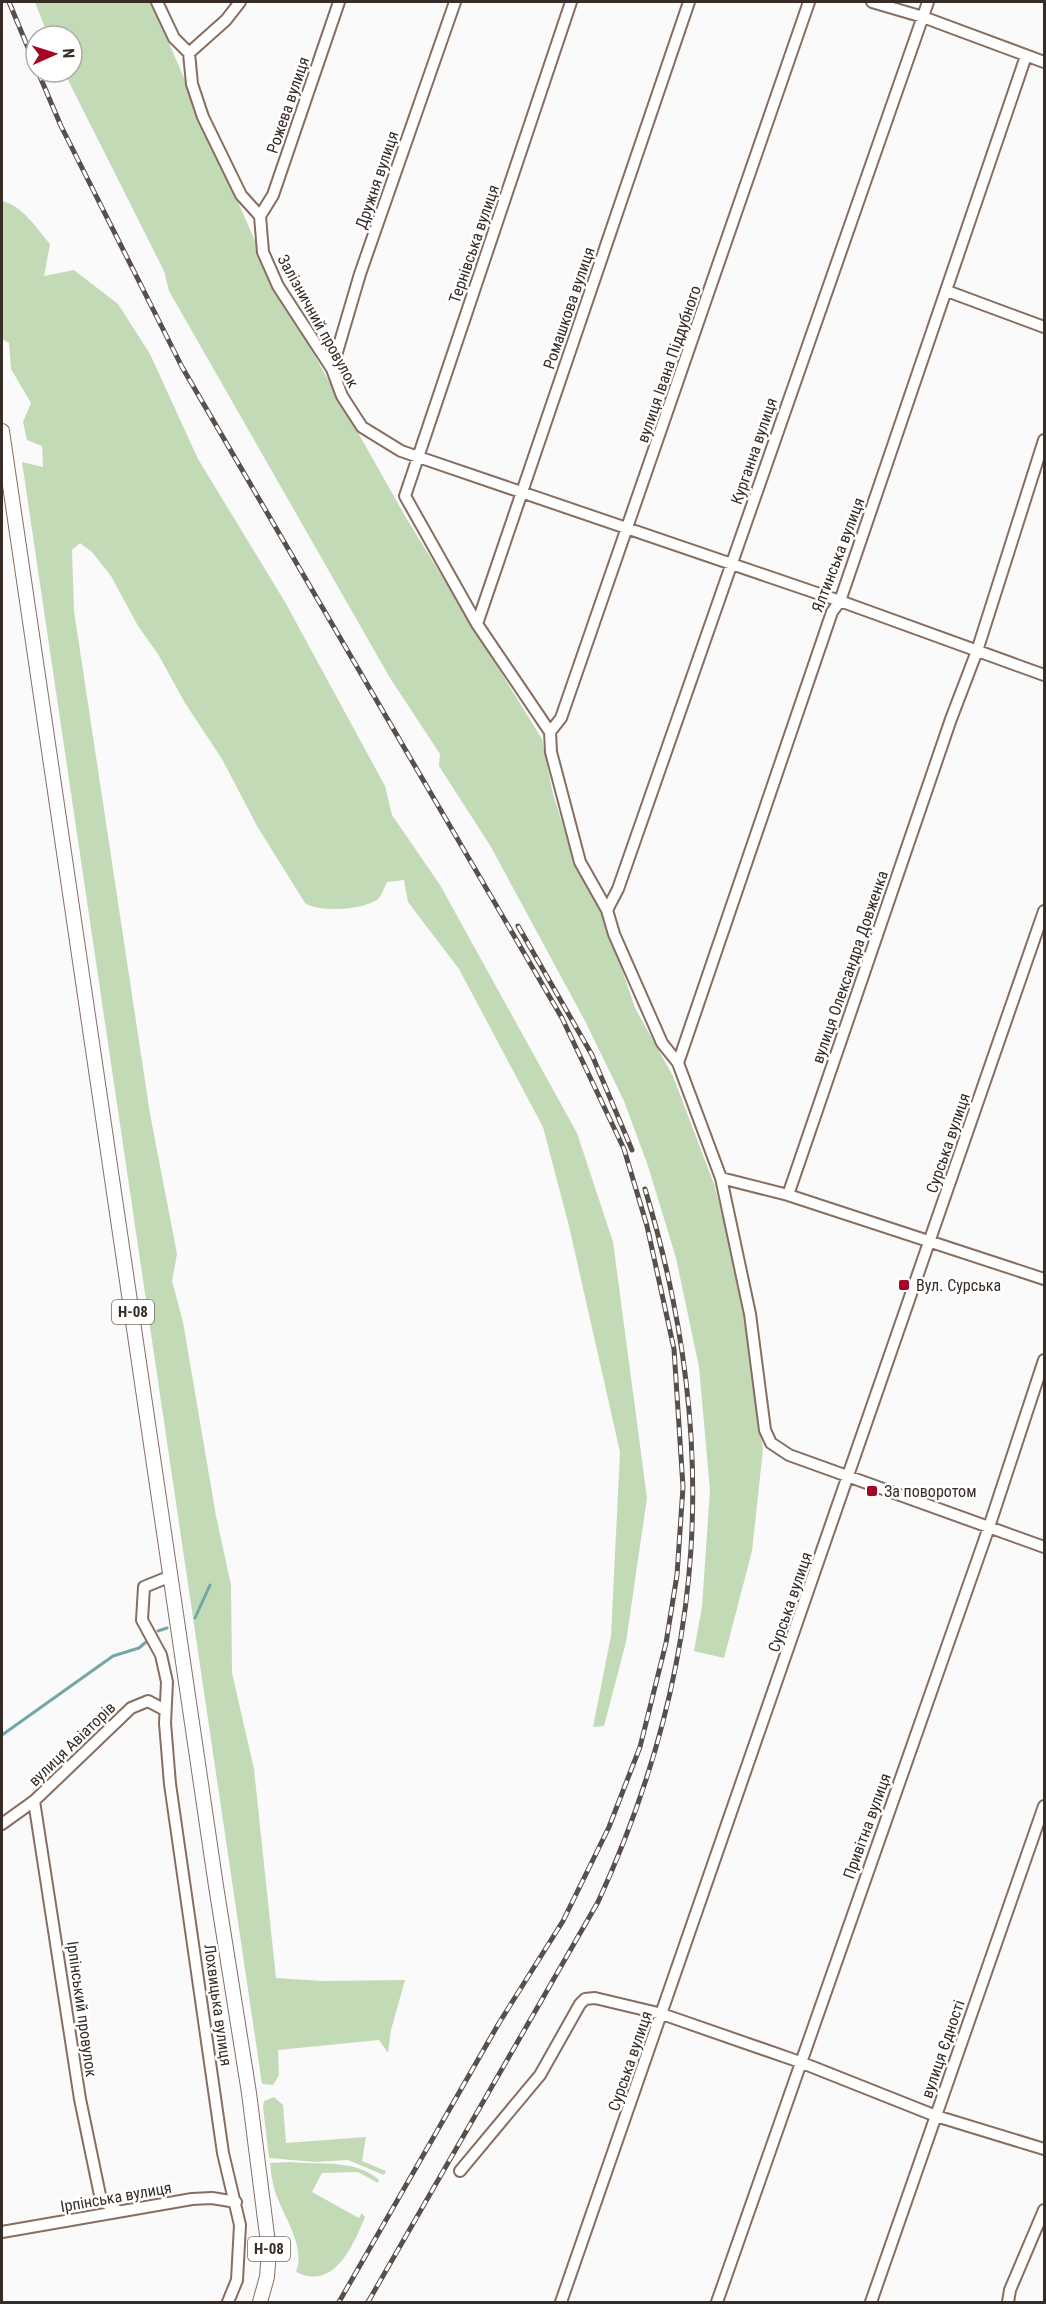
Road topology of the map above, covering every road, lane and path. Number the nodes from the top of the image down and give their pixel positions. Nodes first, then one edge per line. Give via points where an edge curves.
1 (158, 2) edge
2 (240, 2) edge
3 (339, 2) edge
4 (455, 2) edge
5 (571, 2) edge
6 (689, 2) edge
7 (809, 2) edge
8 (872, 2) edge
9 (927, 2) edge
10 (923, 17) junction
11 (189, 53) junction
12 (1026, 56) junction
13 (1044, 63) edge
14 (260, 216) junction
15 (947, 291) junction
16 (1044, 327) edge
17 (332, 369) junction
18 (2, 431) edge
19 (1044, 440) edge
20 (419, 456) junction
21 (523, 491) junction
22 (627, 530) junction
23 (730, 565) junction
24 (840, 601) junction
25 (477, 624) junction
26 (977, 651) junction
27 (1044, 675) edge
28 (550, 732) junction
29 (607, 910) junction
30 (1044, 911) edge
31 (678, 1064) junction
32 (721, 1178) junction
33 (788, 1195) junction
34 (930, 1240) junction
35 (1044, 1279) edge
36 (1044, 1360) edge
37 (850, 1475) junction
38 (989, 1527) junction
39 (1044, 1547) edge
40 (171, 1576) junction
41 (165, 1710) junction
42 (34, 1801) junction
43 (1044, 1806) edge
44 (2, 1824) edge
45 (662, 2014) junction
46 (800, 2062) junction
47 (936, 2116) junction
48 (1044, 2149) edge
49 (460, 2171) dead end
50 (101, 2200) junction
51 (236, 2202) junction
52 (118, 2211) junction
53 (1044, 2211) edge
54 (93, 2216) junction
55 (2, 2232) edge
56 (228, 2302) edge
57 (260, 2302) edge
58 (561, 2302) edge
59 (717, 2302) edge
60 (871, 2302) edge
61 (1008, 2302) edge

1 - 11 street via 174,38
2 - 11 street
3 - 14 street, Рожева вулиця via 273,195
4 - 17 street, Дружня вулиця via 360,274
5 - 20 street, Тернівська вулиця
6 - 21 street, Ромашкова вулиця
7 - 22 street, вулиця Івана Піддубного
8 - 10 street
9 - 10 street, Курганна вулиця
10 - 12 street
10 - 23 street, Курганна вулиця
11 - 14 street via 192,84 203,117 241,195
12 - 13 street
12 - 15 street, Ялтинська вулиця
14 - 17 street, Залізничний провулок via 263,252 278,286
15 - 16 street
15 - 24 street, Ялтинська вулиця
17 - 20 street, Залізничний провулок via 342,396 362,427
18 - 40 main road, Н-08
19 - 26 street, вулиця Олександра Довженка
20 - 21 street
20 - 25 street, Тернівська вулиця via 405,496
21 - 22 street
21 - 25 street, Ромашкова вулиця
22 - 23 street
22 - 28 street, вулиця Івана Піддубного via 561,718
23 - 24 street
23 - 29 street, Курганна вулиця via 618,889
24 - 26 street
24 - 31 street, Ялтинська вулиця via 832,612
25 - 28 street
26 - 27 street
26 - 33 street, вулиця Олександра Довженка
28 - 29 street via 568,825 580,862
29 - 31 street via 643,1004 662,1043
30 - 34 street, Сурська вулиця
31 - 32 street
32 - 33 street
32 - 37 street via 750,1314 765,1430 771,1443 789,1455
33 - 34 street
34 - 35 street
34 - 37 street, Сурська вулиця
36 - 38 street, Привітна вулиця
37 - 38 street
37 - 45 street, Сурська вулиця
38 - 39 street
38 - 46 street, Привітна вулиця
40 - 41 street, Лохвицька вулиця via 144,1587 142,1610 142,1620 161,1655 167,1682
40 - 57 main road, Н-08 via 262,2194 269,2252
41 - 42 street, вулиця Авіаторів via 148,1701 131,1708
41 - 51 street, Лохвицька вулиця via 170,1784 223,2153
42 - 44 street, вулиця Авіаторів
42 - 50 street, Ірпінський провулок via 80,2099
43 - 47 street, вулиця Єдності
45 - 46 street
45 - 49 street via 596,1998 585,1999 540,2075
45 - 58 street, Сурська вулиця
46 - 47 street
46 - 59 street, Привітна вулиця
47 - 48 street
47 - 60 street, вулиця Єдності
50 - 52 street
50 - 54 street
51 - 52 street, Ірпінська вулиця via 192,2199
51 - 56 street, Лохвицька вулиця via 240,2252 237,2280
52 - 54 street, Ірпінська вулиця
53 - 61 street
54 - 55 street, Ірпінська вулиця

